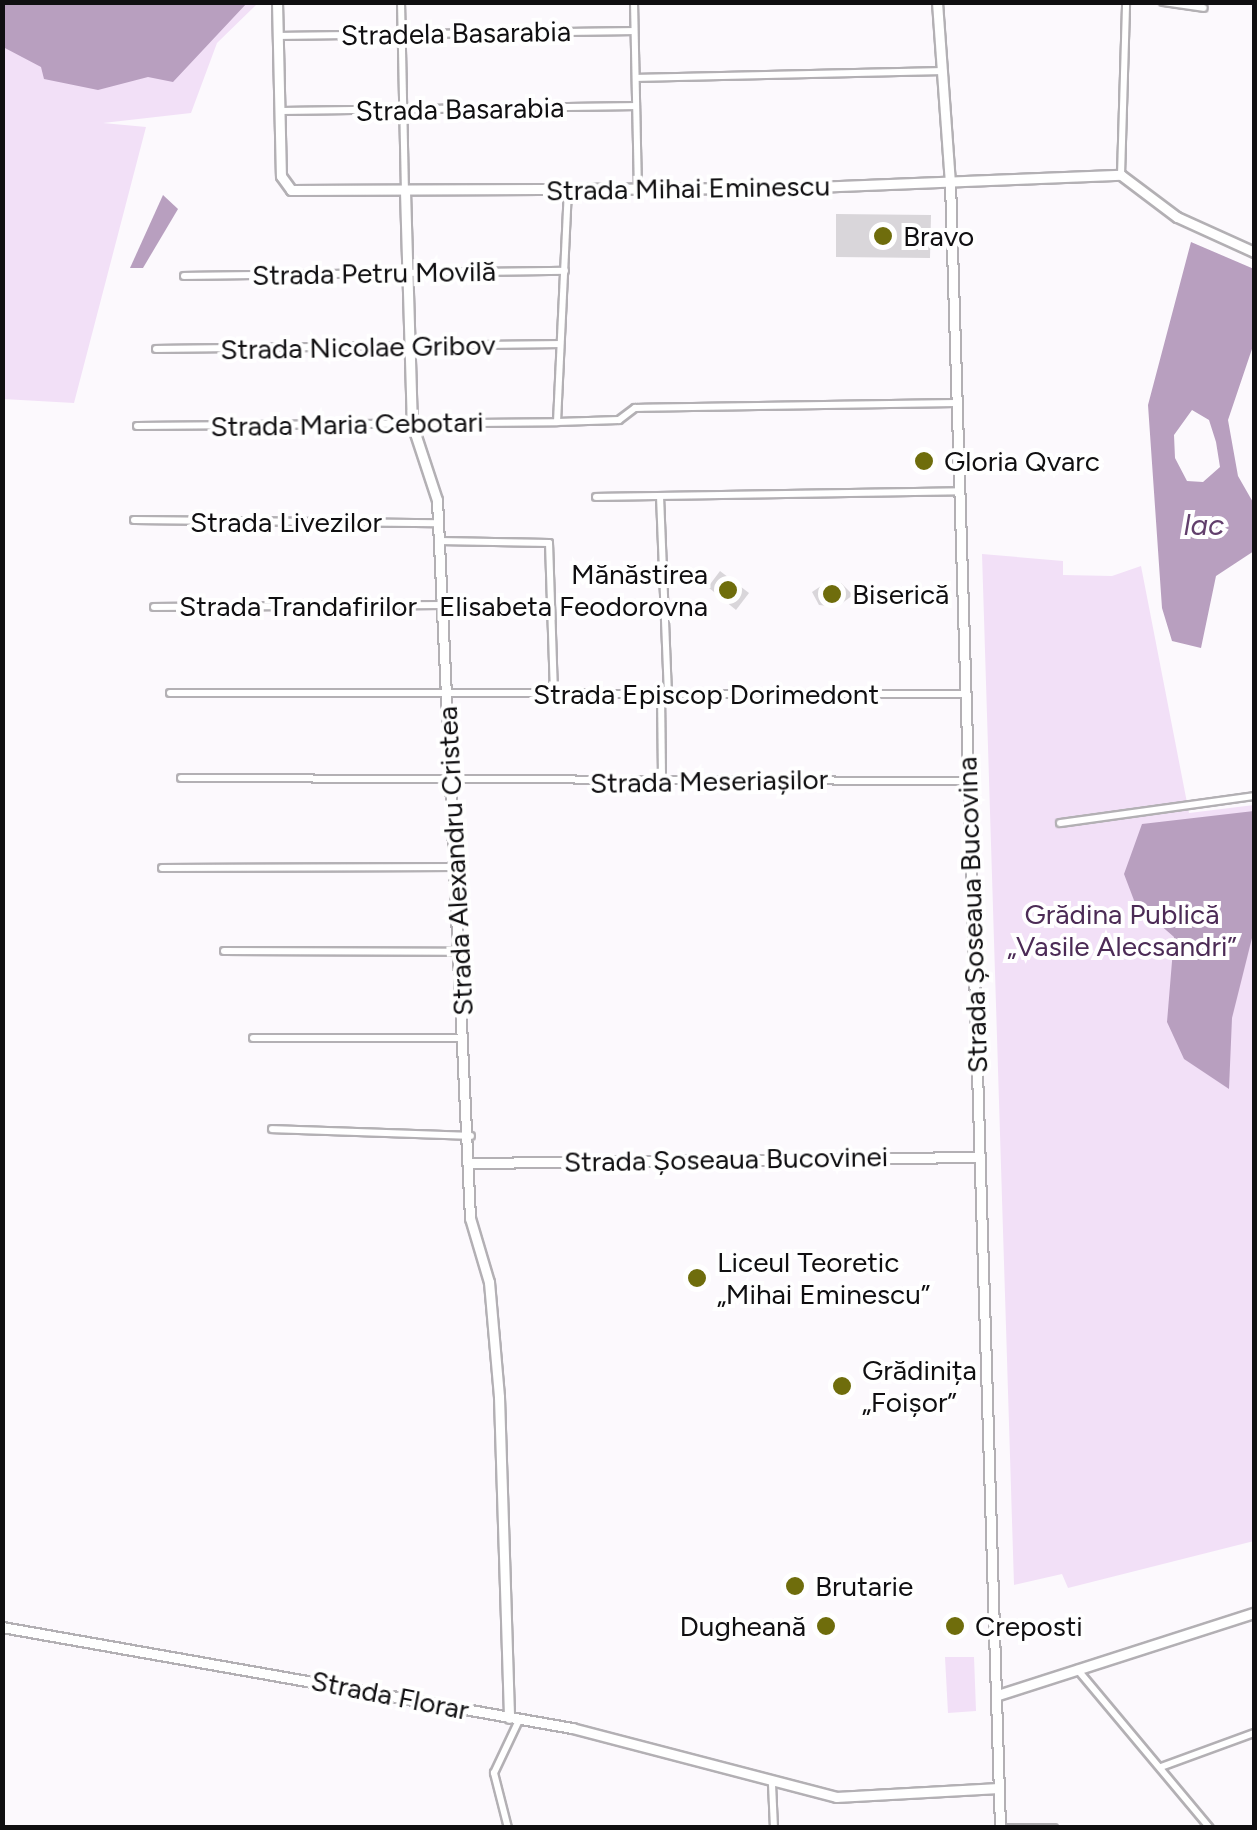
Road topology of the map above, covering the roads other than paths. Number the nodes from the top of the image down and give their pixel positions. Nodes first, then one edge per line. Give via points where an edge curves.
1 (277, 2) edge
2 (401, 2) edge
3 (634, 2) edge
4 (937, 2) edge
5 (1126, 2) edge
6 (1163, 2) edge
7 (1204, 8) dead end
8 (634, 30) junction
9 (402, 34) junction
10 (279, 36) junction
11 (941, 71) junction
12 (636, 78) junction
13 (636, 106) junction
14 (403, 110) junction
15 (284, 112) junction
16 (1121, 174) junction
17 (950, 182) junction
18 (568, 190) junction
19 (638, 190) junction
20 (406, 191) junction
21 (1254, 252) edge
22 (565, 271) junction
23 (407, 272) junction
24 (184, 276) dead end
25 (560, 344) junction
26 (406, 347) junction
27 (156, 349) dead end
28 (956, 403) junction
29 (557, 422) junction
30 (412, 424) junction
31 (136, 426) dead end
32 (960, 491) junction
33 (660, 496) junction
34 (596, 497) dead end
35 (134, 520) dead end
36 (438, 523) junction
37 (440, 541) junction
38 (443, 605) junction
39 (154, 607) dead end
40 (170, 694) dead end
41 (554, 694) junction
42 (664, 694) junction
43 (966, 694) junction
44 (446, 696) junction
45 (662, 776) junction
46 (181, 778) dead end
47 (451, 778) junction
48 (968, 781) junction
49 (1254, 796) edge
50 (1060, 823) dead end
51 (455, 867) junction
52 (162, 868) dead end
53 (224, 951) dead end
54 (458, 952) junction
55 (252, 1038) dead end
56 (465, 1038) junction
57 (272, 1129) dead end
58 (471, 1136) junction
59 (979, 1157) junction
60 (472, 1164) junction
61 (1254, 1613) edge
62 (2, 1627) edge
63 (1077, 1670) junction
64 (998, 1695) junction
65 (514, 1719) junction
66 (1254, 1733) edge
67 (1161, 1767) junction
68 (772, 1784) junction
69 (999, 1788) junction
70 (508, 1828) edge
71 (774, 1828) edge
72 (1000, 1828) edge
73 (1009, 1828) edge
74 (1054, 1828) edge
75 (1210, 1828) edge

1 - 10 street, Strada Mihai Eminescu
2 - 9 street, Strada Alexandru Cristea
3 - 8 street
4 - 11 street, Strada Șoseaua Bucovina
5 - 16 street
6 - 7 street
8 - 9 street, Stradela Basarabia
8 - 12 street
9 - 10 street, Stradela Basarabia
9 - 14 street, Strada Alexandru Cristea
10 - 15 street, Strada Mihai Eminescu
11 - 12 street
11 - 17 street, Strada Șoseaua Bucovina
12 - 13 street
13 - 14 street, Strada Basarabia
13 - 19 street
14 - 15 street, Strada Basarabia
14 - 20 street, Strada Alexandru Cristea
15 - 20 street, Strada Mihai Eminescu via 286,187
16 - 17 street, Strada Mihai Eminescu
16 - 21 street via 1178,217
17 - 19 street, Strada Mihai Eminescu
17 - 28 street, Strada Șoseaua Bucovina
18 - 19 street, Strada Mihai Eminescu
18 - 20 street, Strada Mihai Eminescu
18 - 22 street
20 - 23 street, Strada Alexandru Cristea
22 - 23 street, Strada Petru Movilă
22 - 25 street
23 - 24 street, Strada Petru Movilă
23 - 26 street, Strada Alexandru Cristea
25 - 26 street, Strada Nicolae Gribov
25 - 29 street
26 - 27 street, Strada Nicolae Gribov
26 - 30 street, Strada Alexandru Cristea
28 - 29 street, Strada Maria Cebotari via 635,408 619,420
28 - 32 street, Strada Șoseaua Bucovina
29 - 30 street, Strada Maria Cebotari
30 - 31 street, Strada Maria Cebotari
30 - 36 street, Strada Alexandru Cristea
32 - 33 street
32 - 43 street, Strada Șoseaua Bucovina
33 - 34 street
33 - 42 street
35 - 36 street, Strada Livezilor
36 - 37 street, Strada Alexandru Cristea
37 - 38 street, Strada Alexandru Cristea
37 - 41 street via 543,540 552,547
38 - 39 street, Strada Trandafirilor
38 - 44 street, Strada Alexandru Cristea
40 - 44 street, Strada Episcop Dorimedont
41 - 42 street, Strada Episcop Dorimedont
41 - 44 street, Strada Episcop Dorimedont
42 - 43 street, Strada Episcop Dorimedont
42 - 45 street
43 - 48 street, Strada Șoseaua Bucovina
44 - 47 street, Strada Alexandru Cristea
45 - 47 street, Strada Meseriașilor via 538,784
45 - 48 street, Strada Meseriașilor
46 - 47 street, Strada Meseriașilor
47 - 51 street, Strada Alexandru Cristea
48 - 59 street, Strada Șoseaua Bucovina
49 - 50 street
51 - 52 street
51 - 54 street, Strada Alexandru Cristea
53 - 54 street
54 - 56 street, Strada Alexandru Cristea
55 - 56 street
56 - 58 street, Strada Alexandru Cristea
57 - 58 street
58 - 60 street, Strada Alexandru Cristea
59 - 60 street, Strada Șoseaua Bucovinei
59 - 64 street, Strada Șoseaua Bucovina
60 - 65 street, Strada Alexandru Cristea via 470,1218 489,1282 499,1397
61 - 63 street
62 - 65 street, Strada Florar
63 - 64 street
63 - 67 street
64 - 69 street, Strada Șoseaua Bucovina
65 - 68 street, Strada Florar
65 - 70 street via 494,1773
66 - 67 street
67 - 75 street
68 - 69 street, Strada Florar via 864,1799
68 - 71 street
69 - 72 street, Strada Șoseaua Bucovina
73 - 74 street

